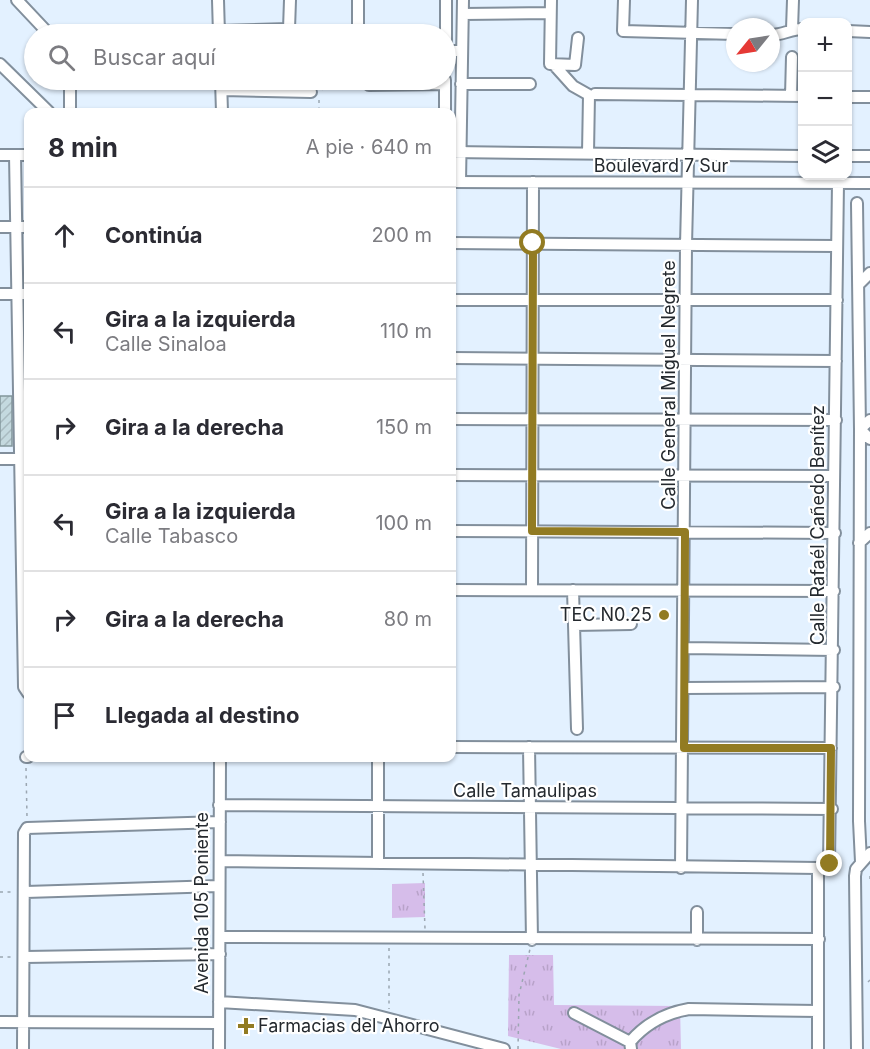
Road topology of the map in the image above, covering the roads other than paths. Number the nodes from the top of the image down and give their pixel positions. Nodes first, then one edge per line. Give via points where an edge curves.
1 (17, 0) edge
2 (218, 0) edge
3 (290, 0) edge
4 (358, 0) edge
5 (446, 0) edge
6 (463, 0) edge
7 (551, 0) edge
8 (624, 0) edge
9 (692, 0) edge
10 (793, 0) edge
11 (463, 14) junction
12 (550, 14) junction
13 (40, 24) edge
14 (219, 24) edge
15 (289, 24) edge
16 (358, 24) edge
17 (446, 24) edge
18 (797, 29) edge
19 (852, 31) edge
20 (692, 32) junction
21 (870, 32) edge
22 (726, 34) edge
23 (780, 35) edge
24 (578, 38) dead end
25 (456, 51) edge
26 (462, 51) junction
27 (792, 57) dead end
28 (0, 63) edge
29 (552, 65) junction
30 (461, 84) junction
31 (530, 84) dead end
32 (24, 87) edge
33 (27, 90) edge
34 (70, 90) edge
35 (221, 90) edge
36 (285, 90) edge
37 (445, 90) edge
38 (311, 92) dead end
39 (595, 94) dead end
40 (691, 96) junction
41 (797, 96) edge
42 (852, 97) edge
43 (870, 97) edge
44 (45, 108) edge
45 (70, 108) edge
46 (222, 108) edge
47 (445, 108) edge
48 (456, 152) edge
49 (588, 153) junction
50 (690, 154) junction
51 (0, 155) edge
52 (15, 155) junction
53 (24, 155) edge
54 (798, 156) edge
55 (852, 156) edge
56 (870, 156) edge
57 (456, 182) edge
58 (533, 182) junction
59 (689, 183) junction
60 (838, 183) junction
61 (870, 183) edge
62 (857, 203) dead end
63 (0, 227) edge
64 (23, 227) edge
65 (456, 243) edge
66 (533, 243) junction
67 (686, 244) junction
68 (837, 246) junction
69 (869, 276) edge
70 (858, 285) junction
71 (0, 294) edge
72 (24, 294) edge
73 (456, 300) edge
74 (533, 300) junction
75 (686, 300) junction
76 (837, 300) junction
77 (456, 358) edge
78 (532, 358) junction
79 (686, 360) junction
80 (836, 361) junction
81 (456, 419) edge
82 (532, 419) junction
83 (685, 420) junction
84 (836, 420) junction
85 (870, 420) edge
86 (860, 429) junction
87 (24, 436) edge
88 (870, 439) edge
89 (0, 459) edge
90 (21, 459) junction
91 (456, 475) edge
92 (531, 475) junction
93 (684, 476) junction
94 (834, 476) junction
95 (24, 488) edge
96 (860, 488) junction
97 (870, 496) edge
98 (456, 531) edge
99 (532, 531) junction
100 (685, 532) junction
101 (835, 533) junction
102 (870, 533) edge
103 (859, 543) junction
104 (24, 556) edge
105 (456, 590) edge
106 (532, 590) junction
107 (573, 590) junction
108 (684, 591) junction
109 (834, 591) junction
110 (631, 624) dead end
111 (574, 625) junction
112 (684, 648) junction
113 (834, 651) junction
114 (834, 687) junction
115 (684, 688) junction
116 (577, 729) dead end
117 (456, 747) edge
118 (529, 747) junction
119 (684, 748) junction
120 (831, 748) junction
121 (220, 762) edge
122 (378, 762) edge
123 (219, 805) junction
124 (377, 806) junction
125 (528, 807) junction
126 (682, 808) junction
127 (832, 809) junction
128 (220, 822) junction
129 (870, 853) edge
130 (220, 861) junction
131 (378, 863) junction
132 (530, 864) junction
133 (859, 866) junction
134 (681, 867) junction
135 (822, 867) junction
136 (219, 886) junction
137 (26, 892) junction
138 (697, 912) dead end
139 (221, 937) junction
140 (532, 939) junction
141 (819, 939) junction
142 (697, 940) junction
143 (220, 954) junction
144 (25, 957) junction
145 (219, 1002) junction
146 (818, 1011) junction
147 (574, 1013) dead end
148 (0, 1022) edge
149 (24, 1023) junction
150 (219, 1023) junction
151 (630, 1045) edge
152 (23, 1049) edge
153 (219, 1049) edge
154 (504, 1049) edge
155 (818, 1049) edge
156 (857, 1049) edge

1 - 13 street
2 - 14 street
3 - 15 street
4 - 16 street
5 - 17 street
6 - 11 street
7 - 12 street
8 - 20 street via 623,31
9 - 20 street, Calle General Miguel Negrete
10 - 18 street
11 - 12 street
11 - 26 street
12 - 29 street
18 - 23 street
19 - 21 street
20 - 22 street
20 - 40 street, Calle General Miguel Negrete
24 - 29 street via 575,65
25 - 26 street
26 - 30 street
27 - 41 street
28 - 32 street
29 - 49 street via 573,86 589,95
30 - 31 street
30 - 48 street
33 - 44 street
34 - 45 street
35 - 46 street
36 - 38 street
37 - 47 street
39 - 40 street
40 - 41 street
40 - 50 street, Calle General Miguel Negrete
42 - 43 street
48 - 49 street, Boulevard 7 Sur
48 - 57 street
49 - 50 street, Boulevard 7 Sur
50 - 54 street, Boulevard 7 Sur
50 - 59 street, Calle General Miguel Negrete
51 - 52 street
52 - 53 street
52 - 64 street
55 - 56 street
57 - 58 street, Boulevard 7 Sur
58 - 59 street, Boulevard 7 Sur
58 - 66 street
59 - 60 street, Boulevard 7 Sur
59 - 67 street, Calle General Miguel Negrete
60 - 61 street, Boulevard 7 Sur
60 - 68 street, Calle Rafaél Cañedo Benítez
62 - 70 street
63 - 64 street
64 - 72 street
65 - 66 street
66 - 67 street
66 - 74 street
67 - 68 street
67 - 75 street, Calle General Miguel Negrete
68 - 76 street, Calle Rafaél Cañedo Benítez
69 - 70 street
70 - 86 street
71 - 72 street
73 - 74 street
74 - 75 street
74 - 78 street
75 - 76 street
75 - 79 street, Calle General Miguel Negrete
76 - 80 street, Calle Rafaél Cañedo Benítez
77 - 78 street
78 - 79 street
78 - 82 street
79 - 80 street
79 - 83 street, Calle General Miguel Negrete
80 - 84 street, Calle Rafaél Cañedo Benítez
81 - 82 street
82 - 83 street
82 - 92 street
83 - 84 street
83 - 93 street, Calle General Miguel Negrete
84 - 94 street, Calle Rafaél Cañedo Benítez
85 - 86 street
86 - 88 street
86 - 96 street
87 - 90 street
89 - 90 street
90 - 95 street
91 - 92 street
92 - 93 street
92 - 99 street
93 - 94 street
93 - 100 street, Calle General Miguel Negrete
94 - 101 street, Calle Rafaél Cañedo Benítez
95 - 104 street
96 - 97 street
96 - 103 street
98 - 99 street
99 - 100 street
99 - 106 street
100 - 101 street
100 - 108 street, Calle General Miguel Negrete
101 - 109 street, Calle Rafaél Cañedo Benítez
102 - 103 street
103 - 133 street
105 - 106 street
106 - 107 street
107 - 108 street
107 - 111 street
108 - 109 street
108 - 112 street, Calle General Miguel Negrete
109 - 113 street, Calle Rafaél Cañedo Benítez
110 - 111 street
111 - 116 street
112 - 113 street
112 - 115 street, Calle General Miguel Negrete
113 - 114 street, Calle Rafaél Cañedo Benítez
114 - 115 street
114 - 120 street, Calle Rafaél Cañedo Benítez
115 - 119 street, Calle General Miguel Negrete
117 - 118 street
118 - 119 street
118 - 125 street
119 - 120 street
119 - 126 street, Calle General Miguel Negrete
120 - 127 street, Calle Rafaél Cañedo Benítez
121 - 123 street, Avenida 105 Poniente
122 - 124 street
123 - 124 street, Calle Tamaulipas
123 - 128 street, Avenida 105 Poniente
124 - 125 street, Calle Tamaulipas
124 - 131 street
125 - 126 street, Calle Tamaulipas
125 - 132 street
126 - 127 street, Calle Tamaulipas
126 - 134 street, Calle General Miguel Negrete
127 - 135 street, Calle Rafaél Cañedo Benítez via 832,861
128 - 130 street, Avenida 105 Poniente
128 - 137 street via 27,828
129 - 133 street
130 - 131 street
130 - 136 street, Avenida 105 Poniente
131 - 132 street
132 - 134 street
132 - 140 street
133 - 156 street
134 - 135 street
135 - 141 street, Calle Rafaél Cañedo Benítez
136 - 137 street
136 - 139 street, Avenida 105 Poniente
137 - 144 street
138 - 142 street
139 - 140 street
139 - 143 street, Avenida 105 Poniente
140 - 142 street
141 - 142 street
141 - 146 street, Calle Rafaél Cañedo Benítez
143 - 144 street
143 - 145 street, Avenida 105 Poniente
144 - 149 street
145 - 150 street, Avenida 105 Poniente
145 - 154 street via 355,1010
146 - 151 street via 689,1009 649,1024
146 - 155 street, Calle Rafaél Cañedo Benítez
147 - 151 street
148 - 149 street
149 - 150 street
149 - 152 street
150 - 153 street, Avenida 105 Poniente

